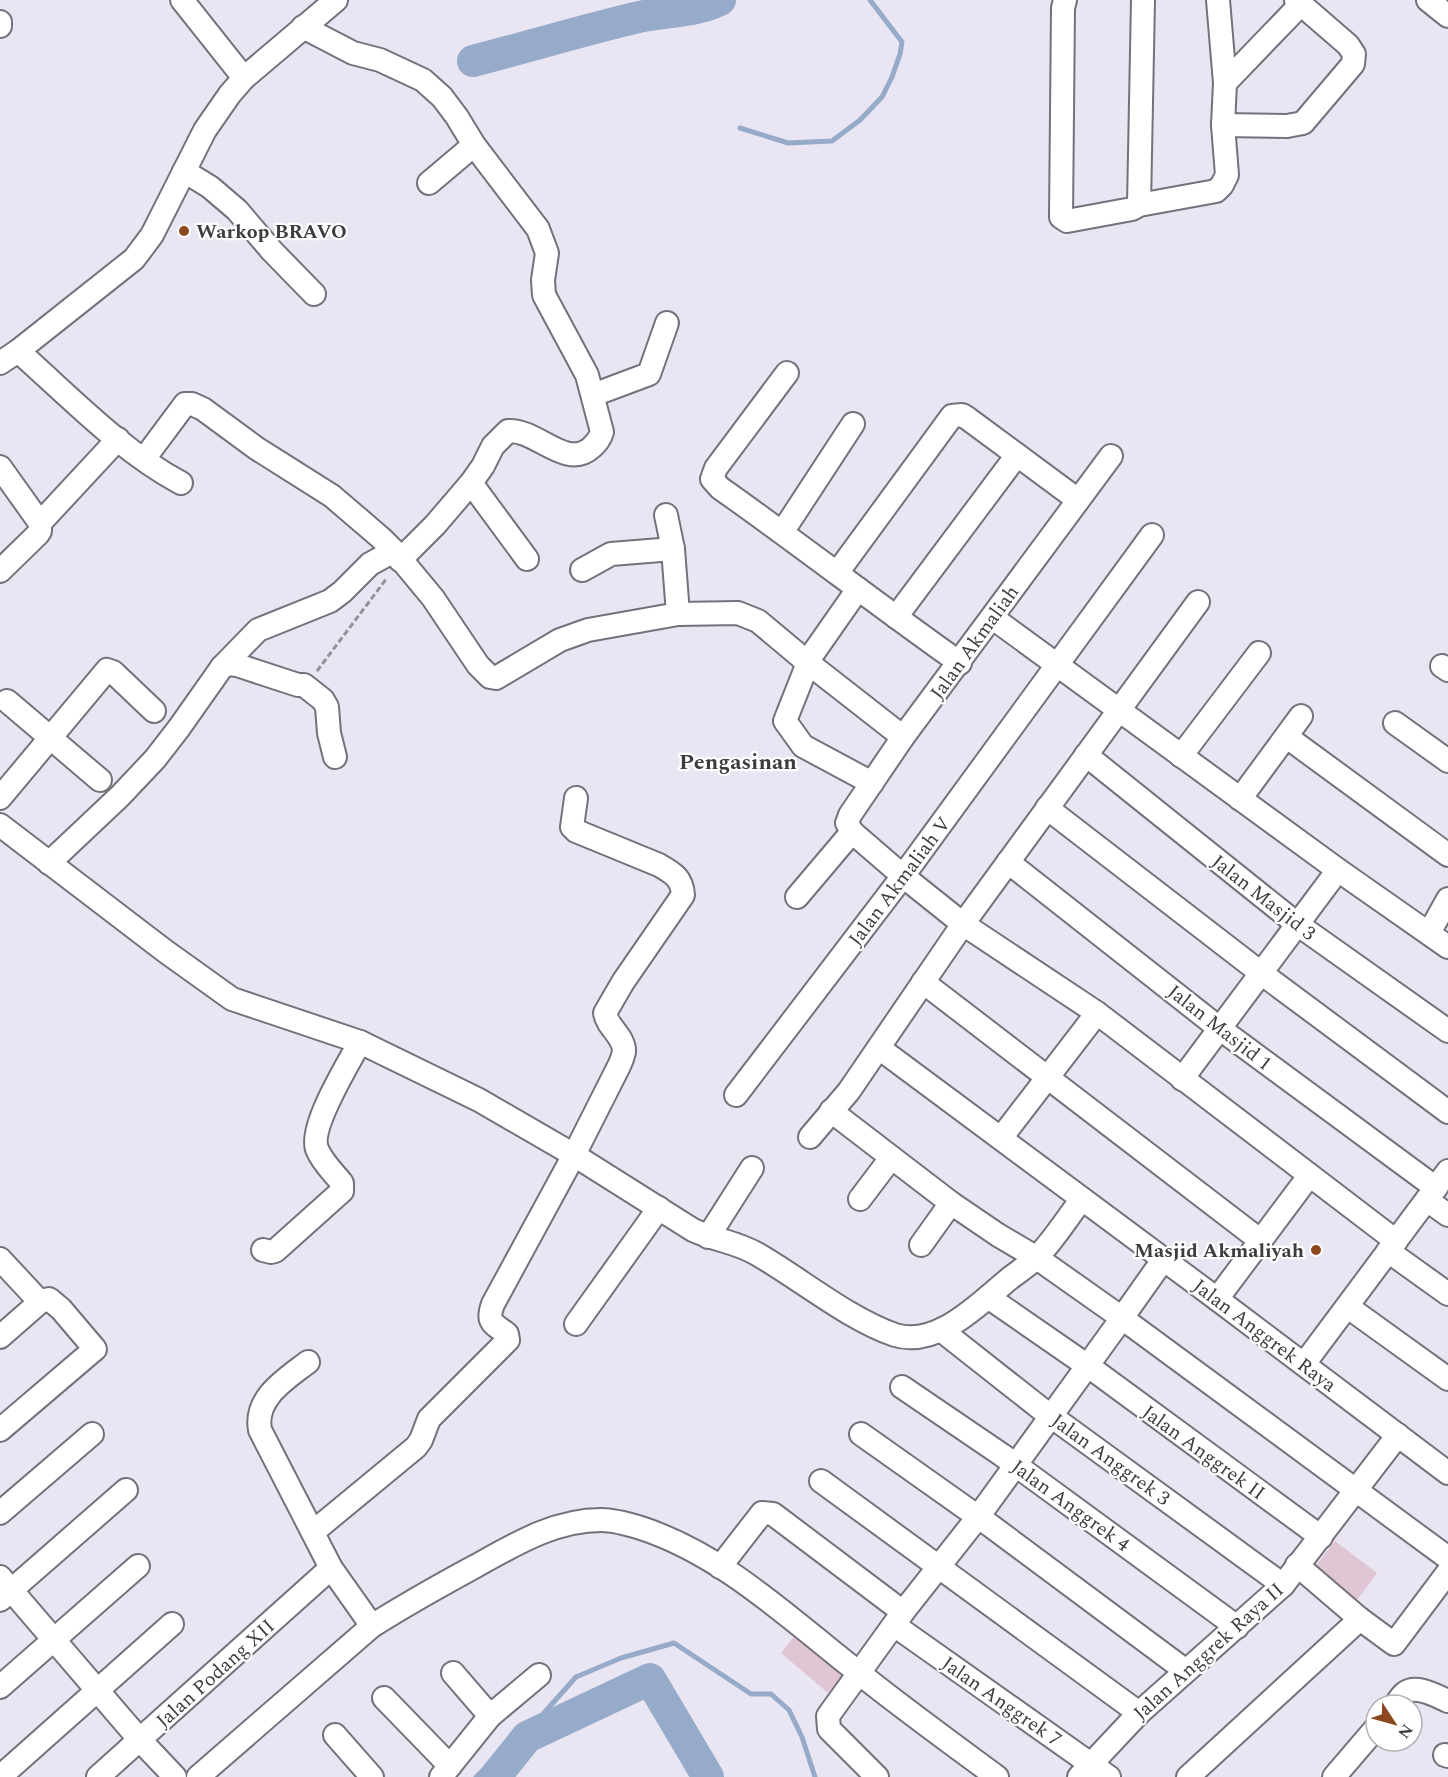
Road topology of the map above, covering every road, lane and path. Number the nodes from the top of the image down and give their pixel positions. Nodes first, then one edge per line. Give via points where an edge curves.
1 (182, 0) edge
2 (336, 0) edge
3 (1065, 0) edge
4 (1143, 0) edge
5 (1218, 0) edge
6 (1428, 0) edge
7 (1299, 2) edge
8 (1448, 16) edge
9 (303, 27) junction
10 (244, 78) junction
11 (1225, 83) junction
12 (1223, 125) junction
13 (474, 145) junction
14 (184, 171) junction
15 (429, 183) dead end
16 (1139, 204) junction
17 (314, 294) dead end
18 (667, 323) dead end
19 (9, 357) edge
20 (787, 373) dead end
21 (593, 395) junction
22 (854, 424) dead end
23 (118, 439) junction
24 (1017, 455) junction
25 (1111, 456) dead end
26 (144, 459) junction
27 (0, 467) edge
28 (181, 483) dead end
29 (471, 483) junction
30 (1078, 500) junction
31 (666, 515) dead end
32 (40, 524) junction
33 (783, 531) junction
34 (1152, 535) dead end
35 (673, 549) junction
36 (397, 555) junction
37 (527, 559) dead end
38 (582, 570) dead end
39 (0, 571) edge
40 (837, 573) junction
41 (858, 589) junction
42 (1197, 602) dead end
43 (678, 614) junction
44 (896, 617) junction
45 (993, 618) junction
46 (1259, 653) dead end
47 (807, 663) junction
48 (960, 663) junction
49 (1058, 665) junction
50 (222, 667) junction
51 (304, 685) junction
52 (7, 701) dead end
53 (1119, 708) junction
54 (154, 711) dead end
55 (1301, 716) dead end
56 (1395, 723) dead end
57 (903, 737) junction
58 (1287, 737) junction
59 (49, 738) junction
60 (1086, 755) junction
61 (335, 756) dead end
62 (1181, 756) junction
63 (1448, 760) edge
64 (100, 780) dead end
65 (872, 783) junction
66 (0, 798) edge
67 (576, 798) dead end
68 (1240, 799) junction
69 (1047, 808) junction
70 (0, 825) edge
71 (852, 832) junction
72 (1448, 855) edge
73 (1008, 862) junction
74 (49, 863) junction
75 (1338, 870) junction
76 (903, 876) junction
77 (797, 897) dead end
78 (1448, 899) edge
79 (963, 924) junction
80 (1297, 924) junction
81 (1429, 933) junction
82 (1448, 947) edge
83 (1261, 973) junction
84 (923, 982) junction
85 (1097, 1013) junction
86 (1219, 1028) junction
87 (1448, 1031) edge
88 (360, 1042) junction
89 (879, 1048) junction
90 (1048, 1078) junction
91 (1182, 1079) junction
92 (736, 1095) dead end
93 (831, 1111) junction
94 (1448, 1112) edge
95 (810, 1137) dead end
96 (1001, 1138) junction
97 (574, 1155) junction
98 (891, 1158) junction
99 (752, 1168) dead end
100 (1309, 1176) junction
101 (1437, 1186) edge
102 (860, 1199) dead end
103 (1082, 1199) junction
104 (951, 1203) junction
105 (659, 1208) junction
106 (1448, 1215) edge
107 (708, 1237) junction
108 (1261, 1241) junction
109 (921, 1245) dead end
110 (1392, 1246) junction
111 (263, 1250) dead end
112 (1037, 1258) junction
113 (0, 1259) edge
114 (1163, 1260) junction
115 (1448, 1294) edge
116 (988, 1297) junction
117 (1217, 1299) junction
118 (40, 1302) junction
119 (1348, 1307) junction
120 (1122, 1318) junction
121 (576, 1324) dead end
122 (941, 1330) junction
123 (0, 1337) edge
124 (308, 1362) dead end
125 (1304, 1364) junction
126 (1088, 1367) junction
127 (1448, 1379) edge
128 (902, 1387) dead end
129 (1051, 1415) junction
130 (0, 1430) edge
131 (92, 1434) dead end
132 (861, 1434) dead end
133 (1398, 1435) junction
134 (1015, 1465) junction
135 (1448, 1473) edge
136 (821, 1482) dead end
137 (126, 1490) dead end
138 (1357, 1490) junction
139 (0, 1514) edge
140 (978, 1517) junction
141 (313, 1532) junction
142 (1321, 1537) junction
143 (1448, 1558) edge
144 (1297, 1565) junction
145 (138, 1566) dead end
146 (720, 1567) junction
147 (331, 1568) junction
148 (939, 1568) junction
149 (1448, 1572) edge
150 (1283, 1585) junction
151 (4, 1589) edge
152 (899, 1619) junction
153 (1360, 1619) junction
154 (172, 1624) dead end
155 (372, 1626) junction
156 (1237, 1627) junction
157 (54, 1641) junction
158 (1186, 1671) junction
159 (453, 1673) dead end
160 (859, 1674) junction
161 (539, 1675) dead end
162 (0, 1687) edge
163 (97, 1691) junction
164 (1404, 1693) edge
165 (384, 1698) dead end
166 (1448, 1701) edge
167 (1139, 1713) junction
168 (490, 1716) junction
169 (335, 1735) dead end
170 (140, 1740) junction
171 (1364, 1747) edge
172 (445, 1772) edge
173 (1093, 1773) edge
174 (1347, 1773) edge
175 (0, 1777) edge
176 (98, 1777) edge
177 (175, 1777) edge
178 (198, 1777) edge
179 (372, 1777) edge
180 (877, 1777) edge
181 (997, 1777) edge
182 (1188, 1777) edge

1 - 10 street
2 - 9 street
3 - 16 street via 1061,217 1066,221 1093,218
4 - 16 street
5 - 11 street
6 - 8 street
7 - 11 street
7 - 12 street via 1348,45 1354,54 1353,64 1303,123
9 - 10 street
9 - 13 street via 353,53 380,60 423,80 442,97
10 - 14 street via 205,130
11 - 12 street
12 - 16 street via 1227,175 1216,191
13 - 15 street
13 - 21 street via 543,238 547,253 544,295 587,375
14 - 17 street via 237,210
14 - 19 street via 152,234 134,259
18 - 21 street via 649,374
19 - 23 street
20 - 33 street via 716,468 712,479
21 - 29 street via 602,432 586,452 567,455 529,434 508,430 493,446
22 - 33 street
23 - 26 street
23 - 32 street
24 - 30 street
24 - 40 street via 967,418 952,416
24 - 44 street
25 - 30 street, Jalan Akmaliah
26 - 28 street
26 - 36 street via 185,404 192,404 332,496
27 - 32 street
29 - 36 street via 435,525
29 - 37 street
30 - 45 street, Jalan Akmaliah
31 - 35 street
32 - 39 street via 38,534
33 - 40 street
34 - 49 street, Jalan Akmaliah V
35 - 38 street via 611,554
35 - 43 street
36 - 43 street via 490,677 496,678 575,633
36 - 50 street via 369,564 330,601 258,630
36 - 51 path via 358,618
40 - 41 street
41 - 44 street
41 - 47 street
42 - 53 street
43 - 47 street via 749,616
44 - 48 street
45 - 48 street, Jalan Akmaliah
45 - 49 street
46 - 62 street
47 - 57 street
47 - 65 street via 785,721 803,746
48 - 57 street, Jalan Akmaliah
49 - 53 street
49 - 76 street, Jalan Akmaliah V
50 - 51 street via 237,665
50 - 74 street via 154,759
51 - 61 street via 327,706
52 - 59 street
53 - 60 street
53 - 62 street
54 - 59 street via 107,670
55 - 58 street
56 - 63 street
57 - 65 street, Jalan Akmaliah
58 - 68 street
58 - 72 street
59 - 64 street
59 - 66 street
60 - 69 street
60 - 80 street, Jalan Masjid 3
62 - 68 street
65 - 71 street, Jalan Akmaliah via 850,815 847,823
67 - 97 street via 572,827 576,831 672,872 679,878 682,895 605,1013 624,1051
68 - 75 street
69 - 73 street
69 - 83 street
70 - 74 street
71 - 76 street
71 - 77 street
73 - 79 street
73 - 86 street, Jalan Masjid 1
74 - 88 street via 232,999
75 - 80 street
75 - 81 street
76 - 79 street
76 - 92 street, Jalan Akmaliah V
78 - 81 street
79 - 84 street
79 - 85 street
80 - 83 street
80 - 87 street, Jalan Masjid 3
81 - 82 street
83 - 86 street
83 - 94 street
84 - 89 street
84 - 90 street
85 - 90 street
85 - 91 street
86 - 91 street
86 - 101 street, Jalan Masjid 1
88 - 97 street via 479,1100
88 - 111 street via 321,1117 316,1138 317,1150 342,1183 342,1191 275,1251
89 - 93 street
89 - 96 street, Jalan Anggrek Raya
90 - 96 street
90 - 108 street
91 - 100 street
93 - 95 street
93 - 98 street
96 - 103 street, Jalan Anggrek Raya
97 - 105 street
97 - 141 street via 489,1315 508,1340 429,1419 416,1447
98 - 102 street
98 - 104 street
99 - 107 street
100 - 108 street
100 - 110 street
101 - 106 street, Jalan Masjid 1
101 - 110 street
103 - 112 street
103 - 114 street, Jalan Anggrek Raya
104 - 109 street
104 - 112 street
105 - 107 street
105 - 121 street
107 - 122 street via 756,1253 851,1313 894,1334 915,1338
108 - 117 street
110 - 115 street
110 - 119 street
112 - 116 street
112 - 120 street
113 - 118 street
114 - 117 street, Jalan Anggrek Raya
114 - 120 street
116 - 122 street
116 - 126 street, Jalan Anggrek II
117 - 125 street, Jalan Anggrek Raya
118 - 123 street
118 - 130 street via 49,1299 56,1303 95,1349
119 - 125 street
119 - 127 street
120 - 126 street
120 - 138 street
122 - 129 street, Jalan Anggrek 3
124 - 141 street via 274,1389 258,1420 264,1440
125 - 133 street, Jalan Anggrek Raya
126 - 129 street
126 - 142 street, Jalan Anggrek II
128 - 134 street, Jalan Anggrek 4
129 - 134 street
129 - 150 street, Jalan Anggrek 3
131 - 139 street
132 - 140 street
133 - 135 street, Jalan Anggrek Raya
133 - 138 street, Jalan Anggrek Raya II
134 - 140 street
134 - 156 street, Jalan Anggrek 4
136 - 148 street
137 - 151 street
138 - 142 street, Jalan Anggrek Raya II
138 - 143 street
140 - 148 street
140 - 158 street
141 - 147 street
142 - 144 street, Jalan Anggrek Raya II
144 - 150 street, Jalan Anggrek Raya II
144 - 153 street
145 - 157 street
146 - 152 street, Jalan Anggrek 7 via 762,1513 773,1514
146 - 155 street via 664,1536 617,1522 585,1521 524,1540
146 - 160 street
147 - 155 street
147 - 170 street, Jalan Podang XII
148 - 152 street
148 - 167 street
149 - 153 street via 1394,1644
150 - 156 street, Jalan Anggrek Raya II
151 - 157 street
152 - 160 street
152 - 173 street, Jalan Anggrek 7
153 - 182 street
154 - 163 street
155 - 178 street
156 - 158 street, Jalan Anggrek Raya II
157 - 162 street
157 - 163 street
158 - 167 street, Jalan Anggrek Raya II
159 - 168 street
160 - 180 street via 827,1722 829,1729
160 - 181 street
161 - 168 street
163 - 170 street
163 - 175 street
164 - 166 street via 1416,1690
165 - 172 street
167 - 173 street, Jalan Anggrek Raya II
168 - 172 street
169 - 179 street
170 - 176 street, Jalan Podang XII
170 - 177 street
171 - 174 street

